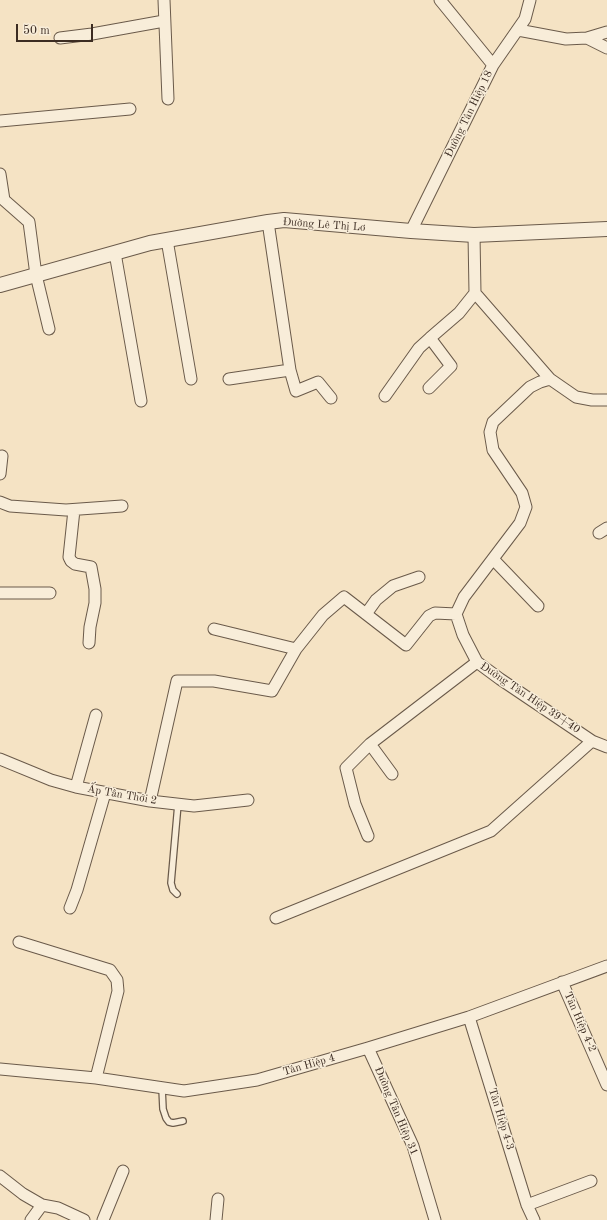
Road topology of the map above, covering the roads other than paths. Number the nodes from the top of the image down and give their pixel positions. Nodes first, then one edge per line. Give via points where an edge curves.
1 (164, 0) edge
2 (440, 0) edge
3 (530, 0) edge
4 (164, 21) junction
5 (518, 30) junction
6 (607, 32) edge
7 (60, 38) dead end
8 (587, 38) junction
9 (607, 48) edge
10 (493, 65) junction
11 (168, 99) dead end
12 (130, 109) dead end
13 (0, 121) edge
14 (0, 174) edge
15 (268, 222) junction
16 (607, 228) edge
17 (411, 231) junction
18 (474, 234) junction
19 (167, 240) junction
20 (115, 253) junction
21 (36, 275) junction
22 (0, 285) edge
23 (475, 293) junction
24 (49, 329) dead end
25 (430, 338) junction
26 (290, 370) junction
27 (192, 379) dead end
28 (229, 379) dead end
29 (550, 379) junction
30 (429, 388) dead end
31 (385, 396) dead end
32 (332, 398) dead end
33 (607, 400) edge
34 (141, 401) dead end
35 (2, 456) dead end
36 (0, 474) edge
37 (0, 502) edge
38 (122, 506) dead end
39 (74, 510) junction
40 (493, 559) junction
41 (419, 577) dead end
42 (50, 592) dead end
43 (0, 593) edge
44 (538, 606) dead end
45 (366, 614) junction
46 (456, 614) junction
47 (214, 629) dead end
48 (90, 643) dead end
49 (296, 649) junction
50 (477, 662) junction
51 (96, 714) dead end
52 (592, 741) junction
53 (370, 744) junction
54 (607, 747) edge
55 (0, 759) edge
56 (392, 774) dead end
57 (76, 787) junction
58 (105, 792) junction
59 (248, 800) dead end
60 (150, 801) junction
61 (178, 804) junction
62 (368, 836) dead end
63 (177, 894) dead end
64 (70, 908) dead end
65 (276, 918) dead end
66 (19, 942) dead end
67 (607, 966) edge
68 (562, 982) junction
69 (469, 1017) junction
70 (368, 1048) junction
71 (0, 1069) edge
72 (96, 1078) junction
73 (607, 1085) edge
74 (162, 1088) junction
75 (183, 1121) dead end
76 (123, 1171) dead end
77 (0, 1176) edge
78 (592, 1181) dead end
79 (218, 1199) dead end
80 (42, 1205) junction
81 (527, 1205) junction
82 (31, 1220) edge
83 (84, 1220) edge
84 (103, 1220) edge
85 (216, 1220) edge
86 (435, 1220) edge
87 (534, 1220) edge

1 - 4 street
2 - 10 street
3 - 5 street, Đường Tân Hiệp 18 via 525,19
4 - 7 street
4 - 11 street
5 - 8 street via 566,39
5 - 10 street, Đường Tân Hiệp 18
6 - 8 street
8 - 9 street
10 - 17 street, Đường Tân Hiệp 18
12 - 13 street
14 - 21 street via 4,200 29,222
15 - 17 street, Đường Lê Thị Lơ via 284,220
15 - 19 street, Đường Lê Thị Lơ
15 - 26 street
16 - 18 street, Đường Lê Thị Lơ
17 - 18 street, Đường Lê Thị Lơ
18 - 23 street
19 - 20 street, Đường Lê Thị Lơ
19 - 27 street
20 - 21 street, Đường Lê Thị Lơ
20 - 34 street
21 - 22 street, Đường Lê Thị Lơ
21 - 24 street
23 - 25 street via 459,314
23 - 29 street
25 - 30 street via 451,366
25 - 31 street via 418,348
26 - 28 street
26 - 32 street via 296,391 318,382
29 - 33 street via 576,397
29 - 40 street via 530,387 493,422 490,432 493,450 522,493 526,507 520,523
35 - 36 street
37 - 39 street via 10,506
38 - 39 street
39 - 48 street via 69,557 75,564 91,567 96,589
40 - 44 street
40 - 46 street via 464,597
41 - 45 street via 393,586 376,600
42 - 43 street
45 - 46 street via 406,645 429,616 435,613
45 - 49 street via 344,597 323,615
46 - 50 street, Đường Tân Hiệp 39+40 via 463,635
47 - 49 street
49 - 60 street via 272,691 214,681 177,681
50 - 52 street, Đường Tân Hiệp 39+40
50 - 53 street
51 - 57 street
52 - 54 street, Đường Tân Hiệp 39+40
52 - 65 street via 491,831
53 - 56 street
53 - 62 street via 346,768 355,804
55 - 57 street, Ấp Tân Thới 2 via 51,780
57 - 58 street, Ấp Tân Thới 2
58 - 60 street, Ấp Tân Thới 2
58 - 64 street
59 - 61 street, Ấp Tân Thới 2 via 194,806
60 - 61 street, Ấp Tân Thới 2
61 - 63 lane via 171,883
66 - 72 street via 110,970 117,980 118,991
67 - 68 street, Tân Hiệp 4
68 - 69 street, Tân Hiệp 4
68 - 73 street, Tân Hiệp 4-2
69 - 70 street, Tân Hiệp 4
69 - 81 street, Tân Hiệp 4-3
70 - 74 street, Tân Hiệp 4 via 257,1080 184,1091
70 - 86 street, Đường Tân Hiệp 31 via 412,1146
71 - 72 street, Tân Hiệp 4
72 - 74 street, Tân Hiệp 4
74 - 75 lane via 166,1118 173,1123
76 - 84 street
77 - 80 street
78 - 81 street
79 - 85 street
80 - 82 street
80 - 83 street via 58,1208
81 - 87 street, Tân Hiệp 4-3

